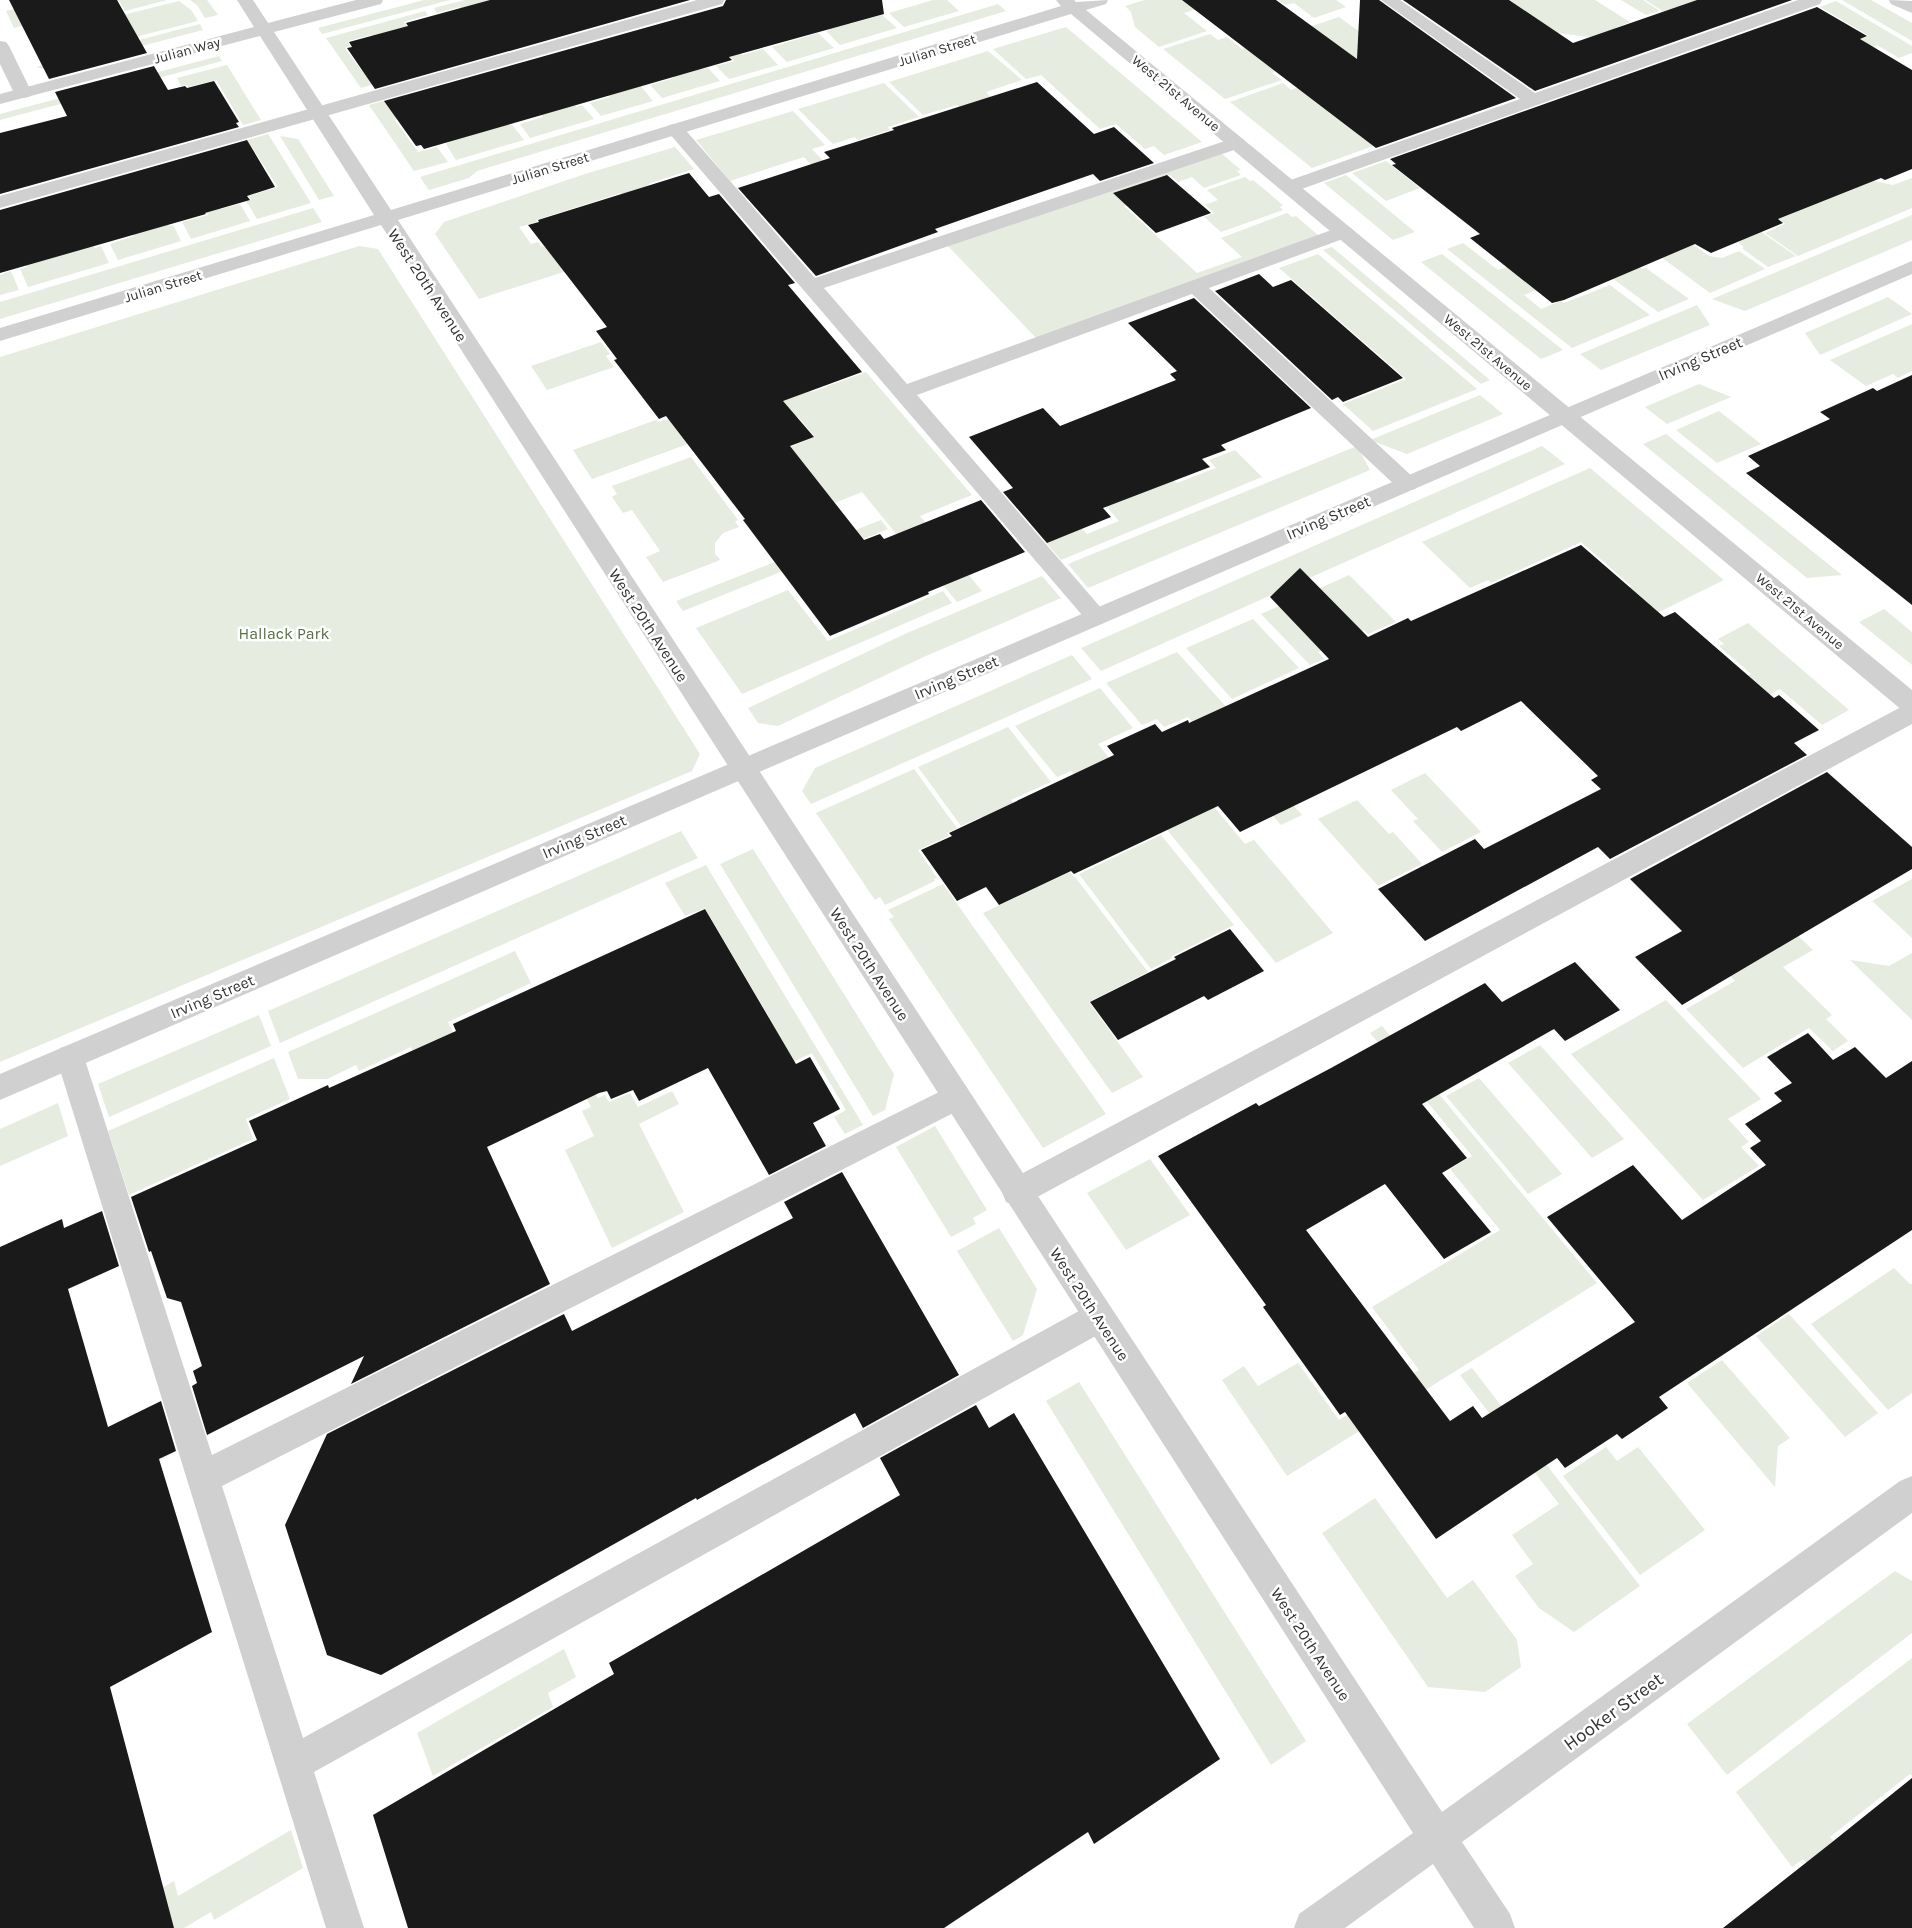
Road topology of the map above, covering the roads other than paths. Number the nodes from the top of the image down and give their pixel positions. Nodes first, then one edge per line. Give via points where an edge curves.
1 (244, 0) edge
2 (375, 0) edge
3 (716, 0) edge
4 (1100, 0) edge
5 (1390, 0) edge
6 (1814, 0) edge
7 (1897, 0) edge
8 (1069, 4) edge
9 (1912, 8) edge
10 (263, 30) junction
11 (0, 46) edge
12 (23, 93) junction
13 (0, 99) edge
14 (1533, 100) junction
15 (317, 112) junction
16 (676, 130) junction
17 (1237, 144) junction
18 (1289, 187) junction
19 (0, 202) edge
20 (385, 218) junction
21 (1344, 232) junction
22 (1912, 267) edge
23 (811, 286) junction
24 (1195, 286) junction
25 (0, 336) edge
26 (902, 393) junction
27 (1565, 416) junction
28 (1407, 484) junction
29 (1096, 616) junction
30 (1912, 704) edge
31 (1912, 713) edge
32 (743, 768) junction
33 (70, 1057) junction
34 (0, 1087) edge
35 (957, 1097) junction
36 (1018, 1192) junction
37 (1099, 1317) junction
38 (202, 1478) junction
39 (1911, 1496) edge
40 (293, 1764) junction
41 (1437, 1838) junction
42 (345, 1928) edge
43 (1313, 1928) edge
44 (1496, 1928) edge

1 - 10 street, West 20th Avenue
2 - 10 street, Julian Way
3 - 15 street
4 - 8 street, Julian Street
5 - 14 street
6 - 14 street
7 - 9 street
8 - 16 street, Julian Street
8 - 17 street, West 21st Avenue
10 - 12 street, Julian Way
10 - 15 street, West 20th Avenue
11 - 12 street
12 - 13 street, Julian Way
14 - 18 street
15 - 19 street
15 - 20 street, West 20th Avenue
16 - 20 street, Julian Street
16 - 23 street
17 - 18 street, West 21st Avenue
17 - 23 street
18 - 21 street, West 21st Avenue
20 - 25 street, Julian Street
20 - 32 street, West 20th Avenue
21 - 24 street
21 - 27 street, West 21st Avenue
22 - 27 street, Irving Street
23 - 26 street
24 - 26 street
24 - 28 street
26 - 29 street
27 - 28 street, Irving Street
27 - 30 street, West 21st Avenue
28 - 29 street, Irving Street
29 - 32 street, Irving Street
31 - 36 street
32 - 33 street, Irving Street
32 - 35 street, West 20th Avenue
33 - 34 street, Irving Street
33 - 38 street
35 - 36 street, West 20th Avenue
35 - 38 street
36 - 37 street, West 20th Avenue
37 - 40 street
37 - 41 street, West 20th Avenue
38 - 40 street
39 - 41 street, Hooker Street
40 - 42 street
41 - 43 street, Hooker Street
41 - 44 street, West 20th Avenue

